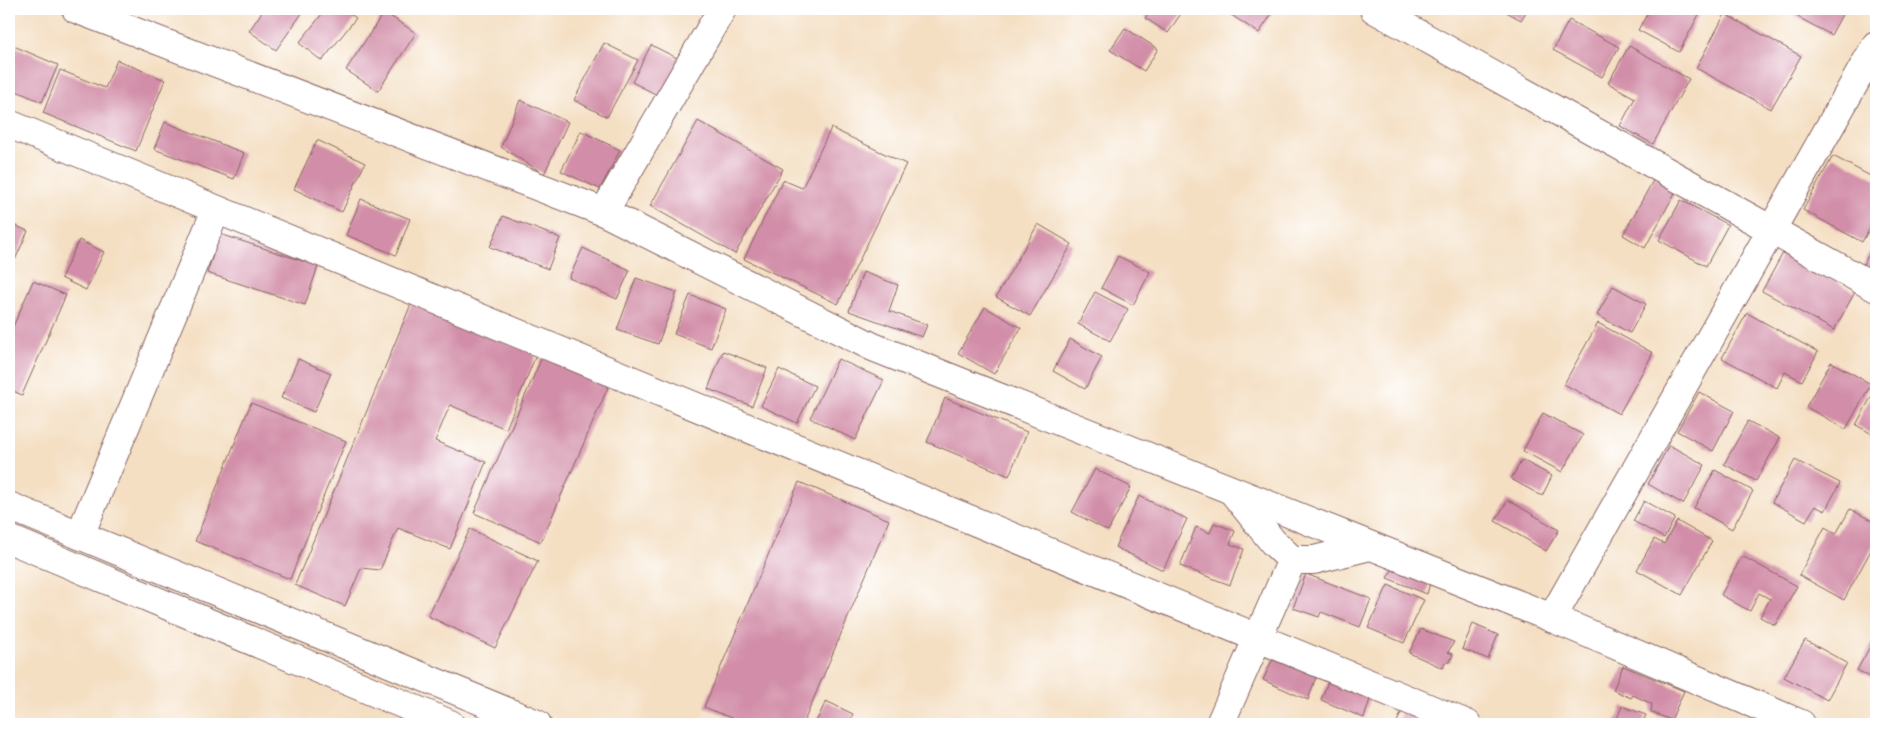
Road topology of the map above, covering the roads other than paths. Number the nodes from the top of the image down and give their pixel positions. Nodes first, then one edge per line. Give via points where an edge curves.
1 (76, 9) edge
2 (722, 9) edge
3 (1374, 9) edge
4 (1876, 45) edge
5 (9, 124) edge
6 (216, 210) junction
7 (604, 212) junction
8 (1772, 228) junction
9 (1876, 288) edge
10 (1232, 491) junction
11 (9, 506) edge
12 (80, 535) junction
13 (9, 539) edge
14 (1370, 546) junction
15 (1292, 560) junction
16 (1552, 618) junction
17 (1257, 639) junction
18 (450, 724) edge
19 (536, 724) edge
20 (1220, 724) edge
21 (1467, 724) edge
22 (1801, 724) edge

1 - 7 street
2 - 7 street
3 - 8 street
4 - 8 street
5 - 6 street
6 - 12 street
6 - 17 street
7 - 10 street via 873,347
8 - 9 street
8 - 16 street
10 - 14 street
10 - 15 street via 1273,542
11 - 12 street
12 - 19 street
13 - 18 street
14 - 15 street via 1314,560
14 - 16 street
15 - 17 street
16 - 22 street
17 - 20 street
17 - 21 street

